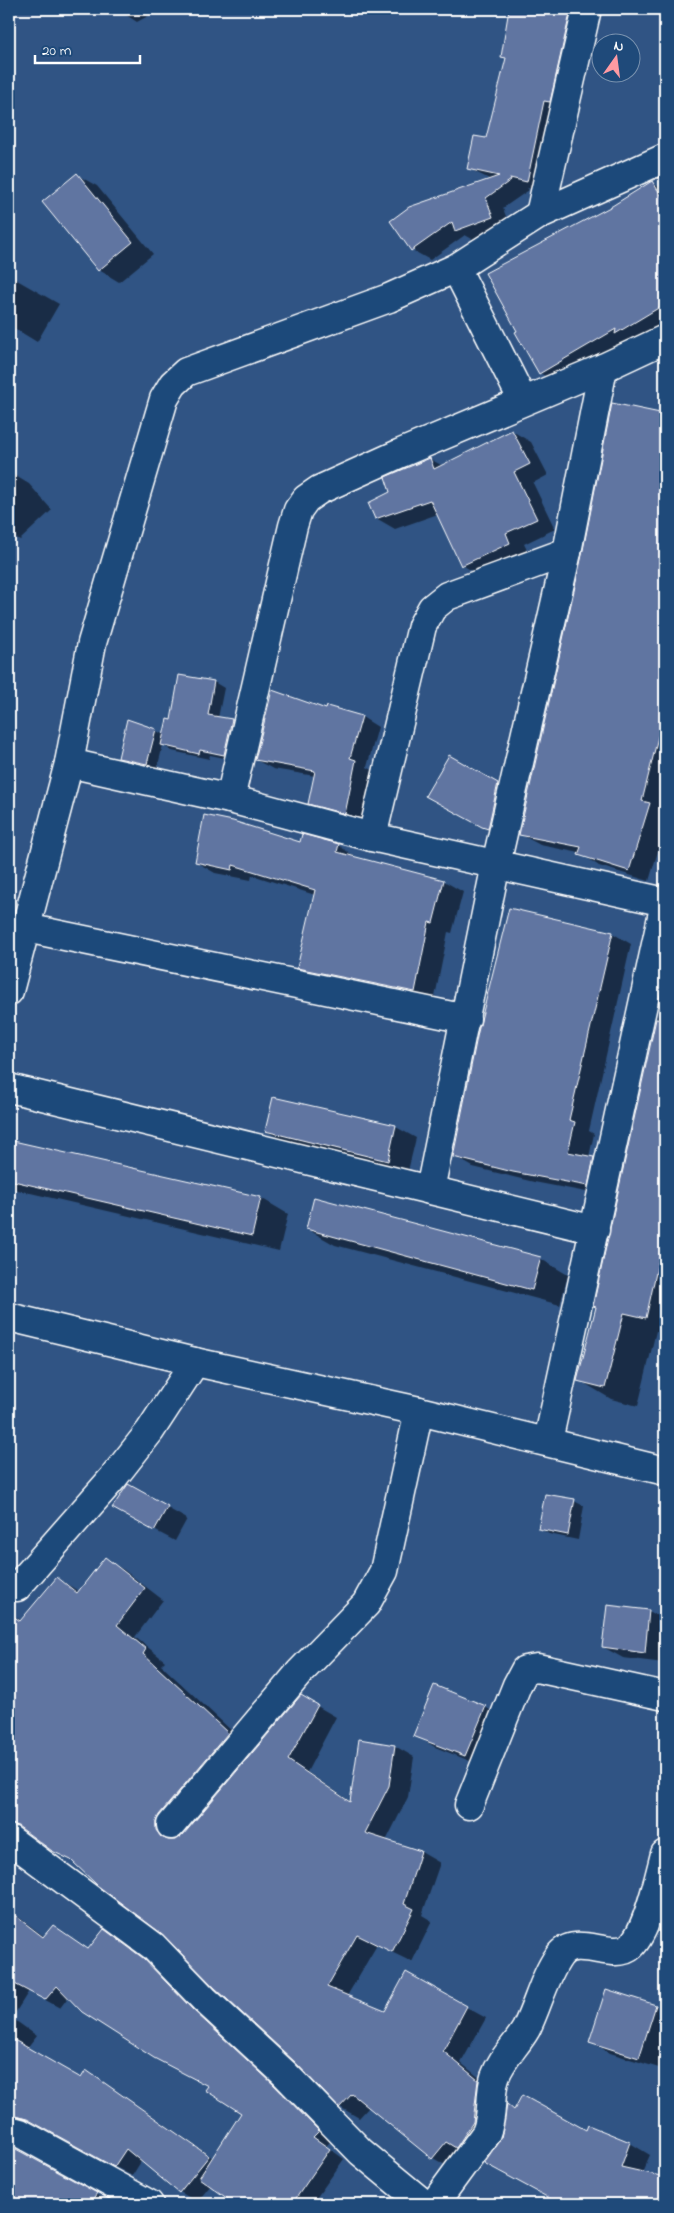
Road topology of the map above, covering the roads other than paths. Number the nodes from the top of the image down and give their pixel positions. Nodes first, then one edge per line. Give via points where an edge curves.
1 (587, 9) edge
2 (665, 158) edge
3 (540, 214) junction
4 (456, 268) junction
5 (665, 338) edge
6 (604, 368) junction
7 (523, 401) junction
8 (566, 552) junction
9 (69, 763) junction
10 (230, 799) junction
11 (372, 838) junction
12 (496, 864) junction
13 (665, 902) edge
14 (26, 928) junction
15 (9, 991) edge
16 (466, 1019) junction
17 (9, 1088) edge
18 (430, 1190) junction
19 (595, 1230) junction
20 (9, 1317) edge
21 (195, 1362) junction
22 (419, 1411) junction
23 (548, 1441) junction
24 (665, 1471) edge
25 (17, 1587) dead end
26 (665, 1696) edge
27 (469, 1805) dead end
28 (171, 1825) dead end
29 (9, 1839) edge
30 (665, 1854) edge
31 (9, 2130) edge
32 (149, 2204) edge
33 (424, 2204) edge
34 (434, 2204) edge

1 - 3 street
2 - 3 street
3 - 4 street
4 - 7 street
4 - 9 street via 389,298 186,372 173,384 164,399 92,642
5 - 6 street
6 - 7 street
6 - 8 street
7 - 10 street via 319,490 306,499 298,510
8 - 11 street via 447,596 432,608 422,626
8 - 12 street
9 - 10 street
9 - 14 street
10 - 11 street
11 - 12 street
12 - 13 street
12 - 16 street
13 - 19 street
14 - 15 street
14 - 16 street
16 - 18 street
17 - 18 street
18 - 19 street
19 - 23 street
20 - 21 street
21 - 22 street
21 - 25 street via 150,1431 113,1478
22 - 23 street
22 - 28 street via 384,1571 366,1604 300,1672
23 - 24 street
26 - 27 street via 537,1668 525,1670
29 - 33 street via 153,1946 361,2152
30 - 34 street via 647,1917 630,1948 622,1951 576,1946 560,1954 526,2030 495,2077 491,2122 486,2133
31 - 32 street

